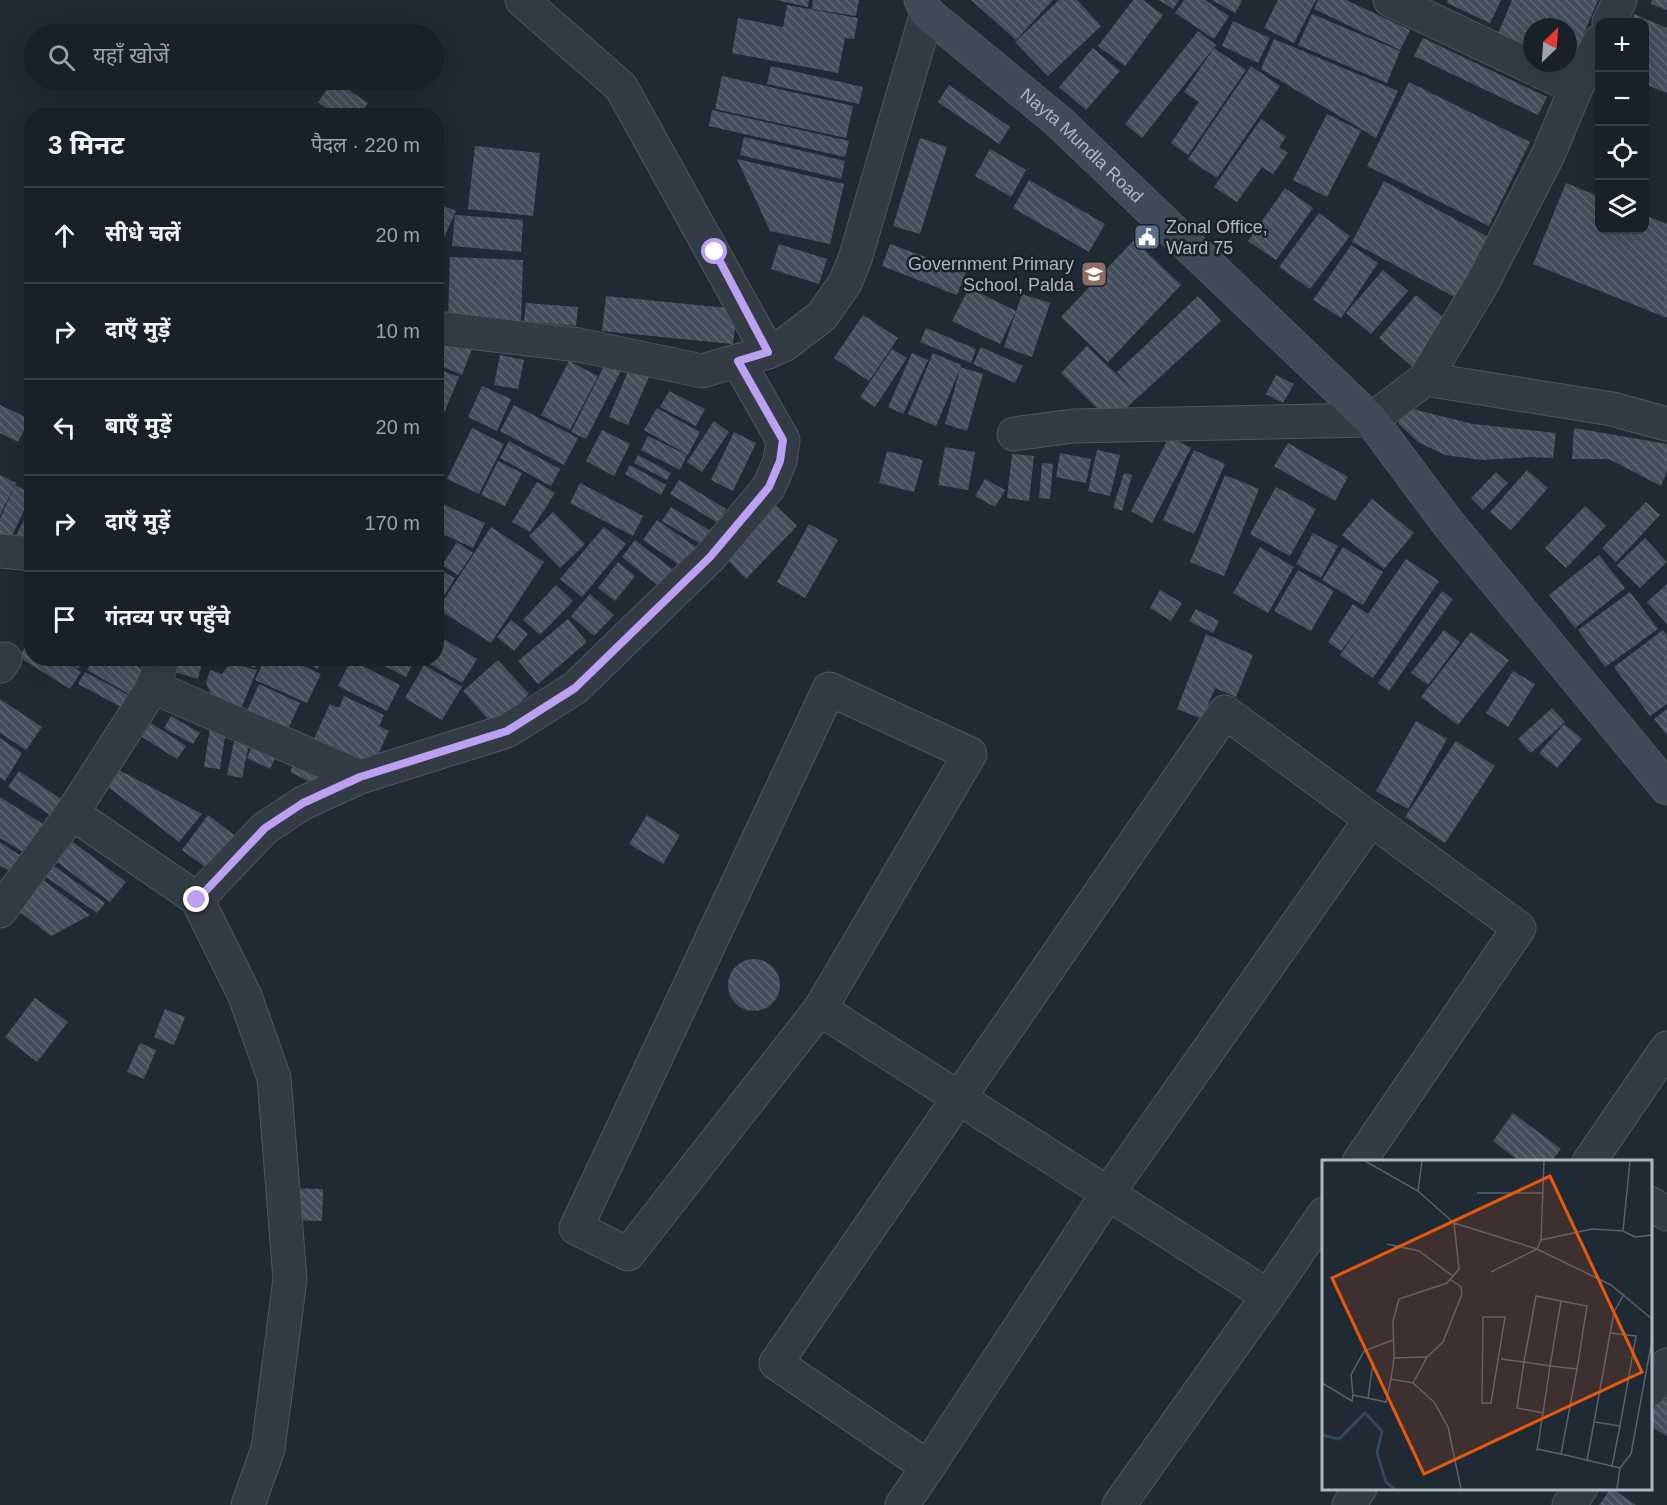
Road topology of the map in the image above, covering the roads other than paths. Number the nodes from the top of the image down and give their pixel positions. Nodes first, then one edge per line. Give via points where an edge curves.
1 (522, 0) edge
2 (1390, 0) edge
3 (1620, 0) edge
4 (924, 7) edge
5 (1611, 18) edge
6 (1595, 49) edge
7 (1576, 88) junction
8 (444, 329) edge
9 (763, 352) junction
10 (1425, 379) junction
11 (1371, 420) junction
12 (1667, 424) edge
13 (1014, 434) dead end
14 (0, 551) edge
15 (24, 553) edge
16 (158, 673) edge
17 (360, 777) junction
18 (1667, 788) edge
19 (72, 813) junction
20 (1371, 819) junction
21 (197, 900) junction
22 (0, 910) edge
23 (820, 1009) junction
24 (1667, 1048) edge
25 (959, 1097) junction
26 (1360, 1160) edge
27 (1590, 1160) edge
28 (1108, 1193) junction
29 (1652, 1204) edge
30 (1667, 1214) edge
31 (1322, 1215) edge
32 (1268, 1296) junction
33 (1667, 1365) edge
34 (1652, 1386) edge
35 (928, 1467) junction
36 (1359, 1490) edge
37 (1580, 1490) edge
38 (248, 1505) edge
39 (902, 1505) edge
40 (1119, 1505) edge
41 (1349, 1505) edge
42 (1569, 1505) edge

1 - 9 street via 621,87
2 - 7 street
3 - 5 street
4 - 9 street via 855,259 845,283 822,316
4 - 11 main road, Nayta Mundla Road via 1058,121
6 - 7 street
7 - 10 street via 1548,155 1483,282
8 - 9 street via 579,345 702,371
9 - 17 street via 783,440 780,461 769,487 710,557 575,688 507,731
10 - 11 street
10 - 12 street via 1612,409
11 - 13 street via 1072,426
11 - 18 main road, Nayta Mundla Road via 1448,522
14 - 15 street
16 - 17 street
16 - 19 street
17 - 21 street via 303,803 265,828
19 - 21 street
19 - 22 street
20 - 25 street via 1225,712
20 - 26 street via 1519,928
20 - 28 street
21 - 38 street via 245,996 274,1078 290,1280 268,1449
23 - 23 street via 970,754 829,689 576,1228 628,1254
23 - 25 street
24 - 27 street
25 - 28 street
25 - 35 street via 776,1363
28 - 32 street
28 - 35 street
29 - 30 street
31 - 32 street
32 - 40 street
33 - 34 street
35 - 39 street
36 - 41 street
37 - 42 street

